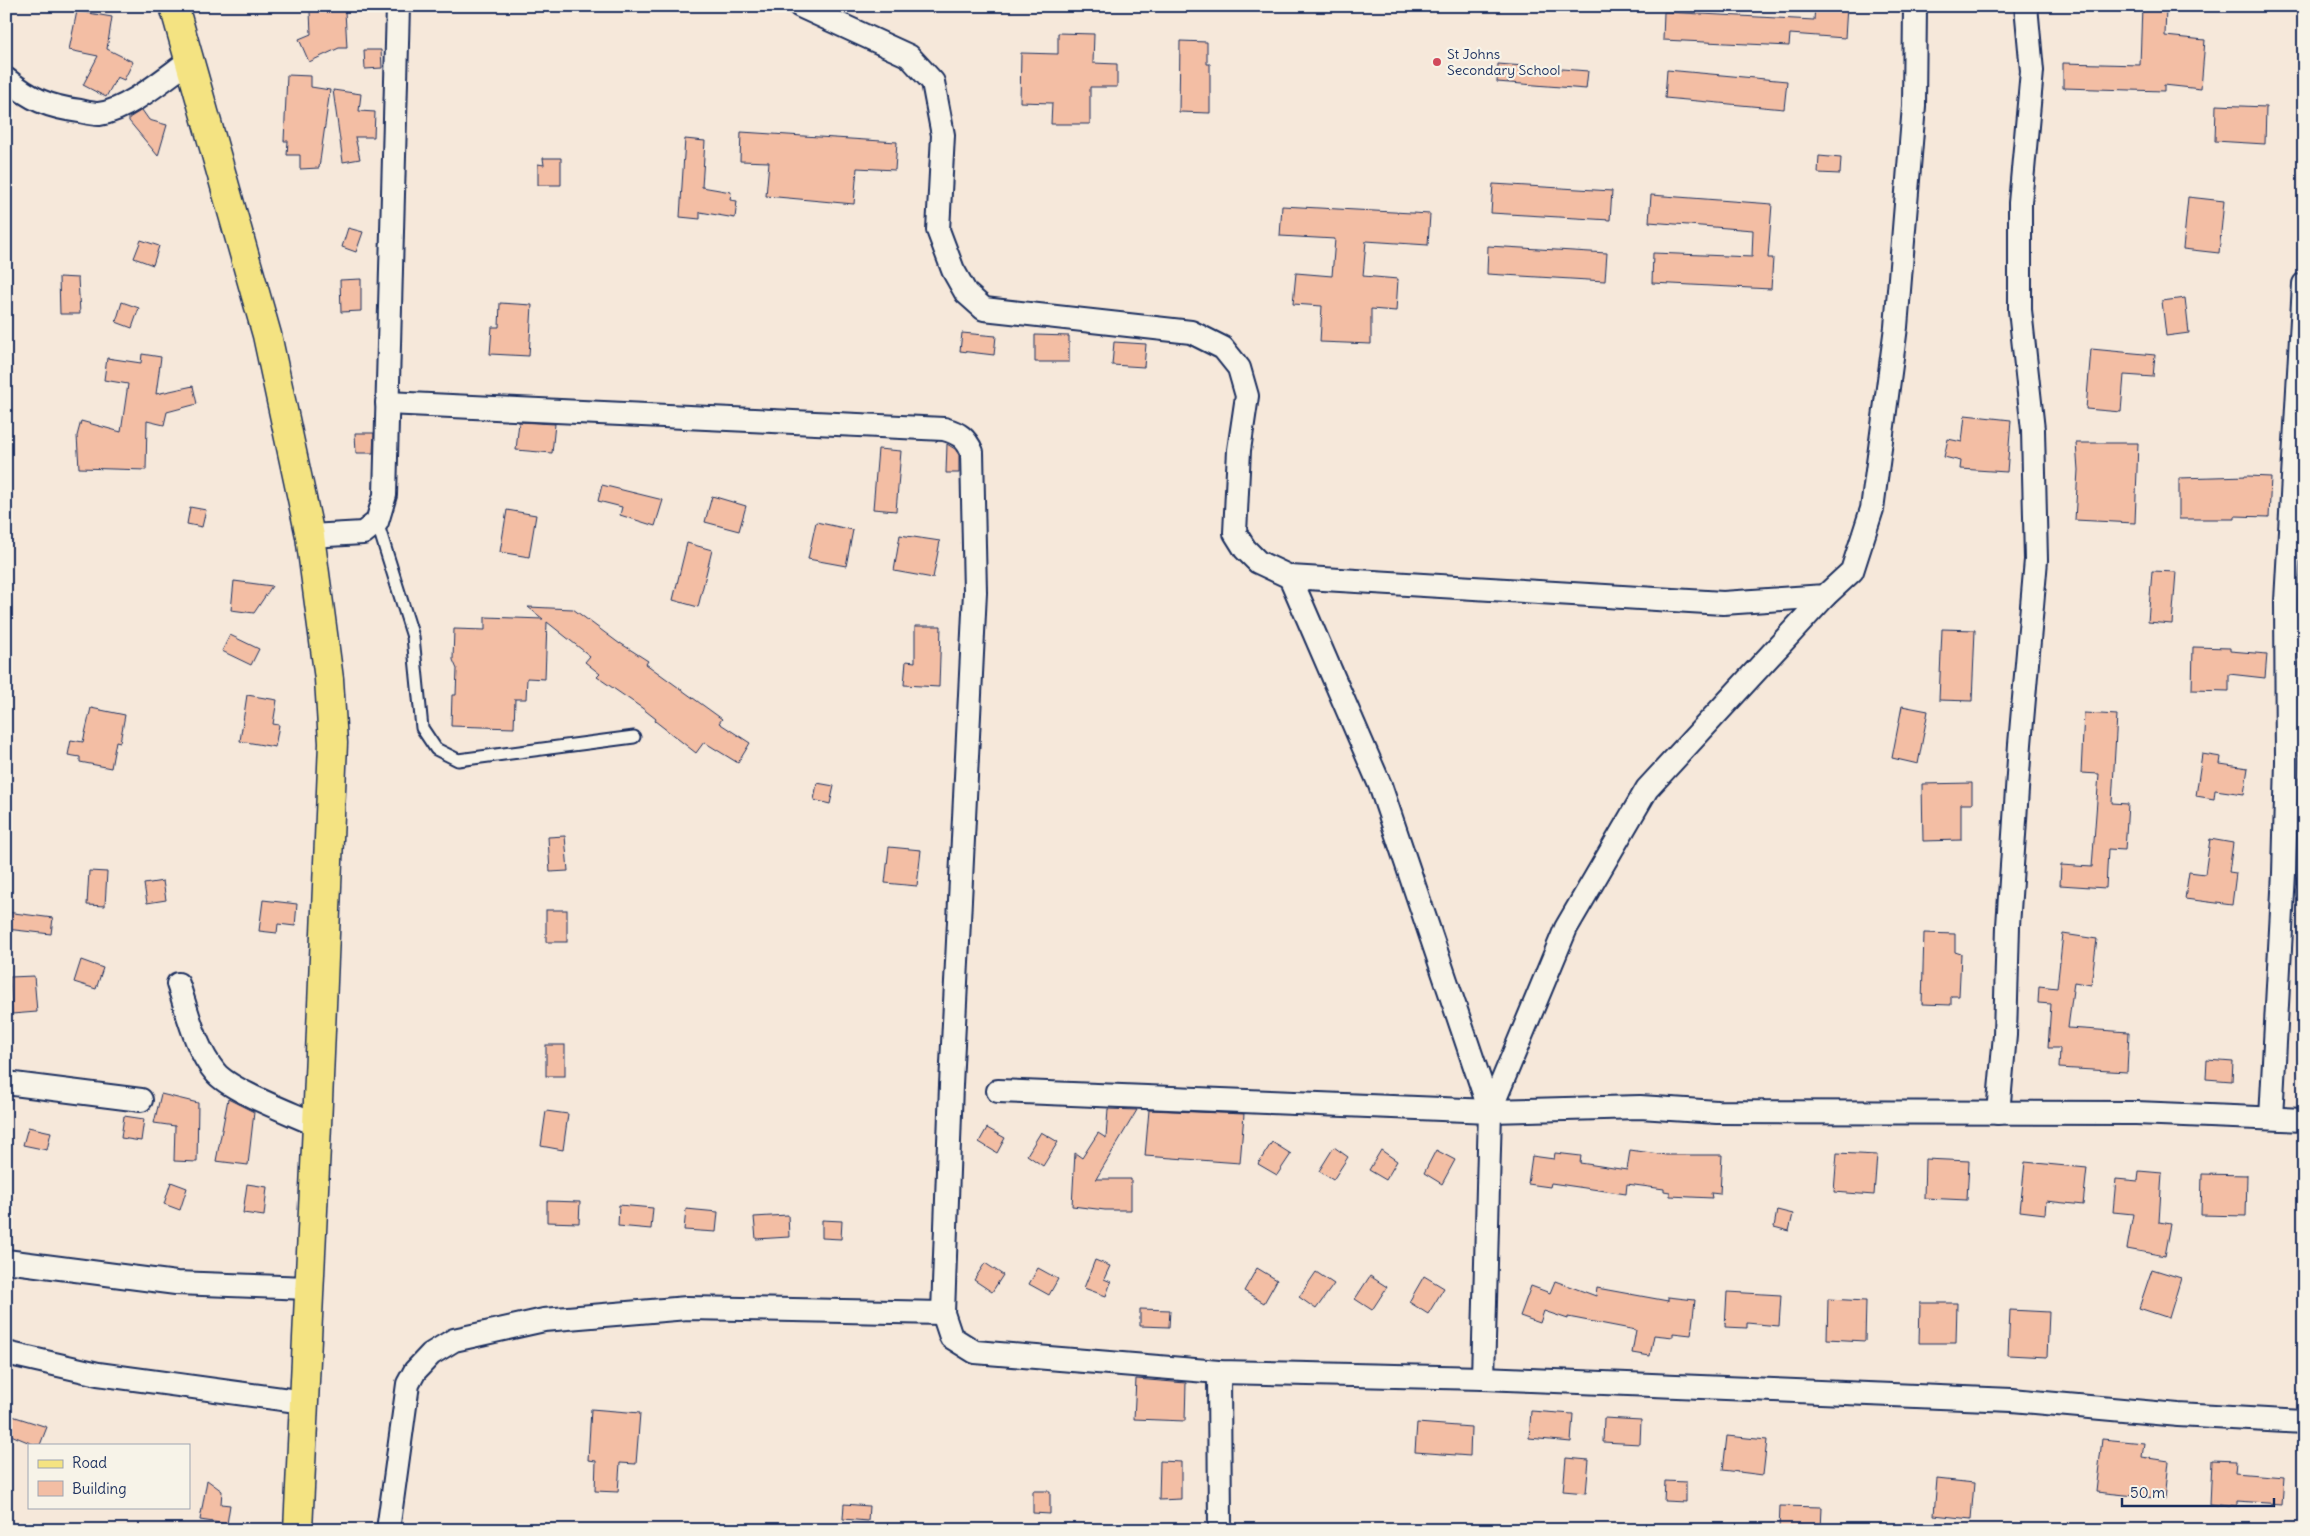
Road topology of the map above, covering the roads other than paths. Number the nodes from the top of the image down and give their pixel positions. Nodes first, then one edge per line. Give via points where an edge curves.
1 (174, 6) edge
2 (398, 6) edge
3 (800, 6) edge
4 (1915, 6) edge
5 (2026, 6) edge
6 (189, 61) junction
7 (6, 79) edge
8 (2304, 284) edge
9 (387, 403) junction
10 (377, 522) junction
11 (310, 536) junction
12 (1290, 577) junction
13 (1826, 596) junction
14 (634, 737) dead end
15 (178, 984) dead end
16 (6, 1083) edge
17 (998, 1091) dead end
18 (141, 1100) dead end
19 (1490, 1112) junction
20 (1998, 1113) junction
21 (2271, 1118) junction
22 (2304, 1120) edge
23 (318, 1125) junction
24 (6, 1261) edge
25 (308, 1288) junction
26 (943, 1313) junction
27 (6, 1353) edge
28 (1219, 1372) junction
29 (1482, 1378) junction
30 (304, 1402) junction
31 (2304, 1422) edge
32 (298, 1530) edge
33 (388, 1530) edge
34 (1220, 1530) edge

1 - 6 main road
2 - 9 street
3 - 12 street via 909,56 933,82 943,135 938,230 953,270 966,293 984,308 1191,332 1223,348 1239,368 1247,396 1235,533 1258,562
4 - 13 street via 1914,106 1896,327 1872,509 1852,571
5 - 20 street via 2032,71 2020,203 2020,310 2033,430 2036,560 2020,744
6 - 7 street via 139,96 98,114 41,103
6 - 11 main road via 267,335
8 - 21 street via 2286,600 2285,817
9 - 10 street via 385,494
9 - 26 street via 944,430 966,439 972,452 975,592
10 - 11 street via 363,533
10 - 14 lane via 413,637 422,728 436,749 458,760
11 - 23 main road via 329,679 333,743
12 - 13 street via 1723,603
12 - 19 street via 1380,785
13 - 19 street via 1647,789 1566,928
15 - 23 street via 198,1044 216,1074 241,1091
16 - 18 street
17 - 19 street
19 - 20 street via 1640,1107 1717,1112
19 - 29 street
20 - 21 street via 2136,1113
21 - 22 street
23 - 25 main road
24 - 25 street via 176,1283
25 - 30 main road
26 - 28 street via 951,1337 975,1352
26 - 33 street via 687,1308 544,1320 454,1340 431,1354 414,1371 408,1384
27 - 30 street via 98,1374
28 - 29 street
28 - 34 street
29 - 31 street via 2012,1400 2178,1416
30 - 32 main road

